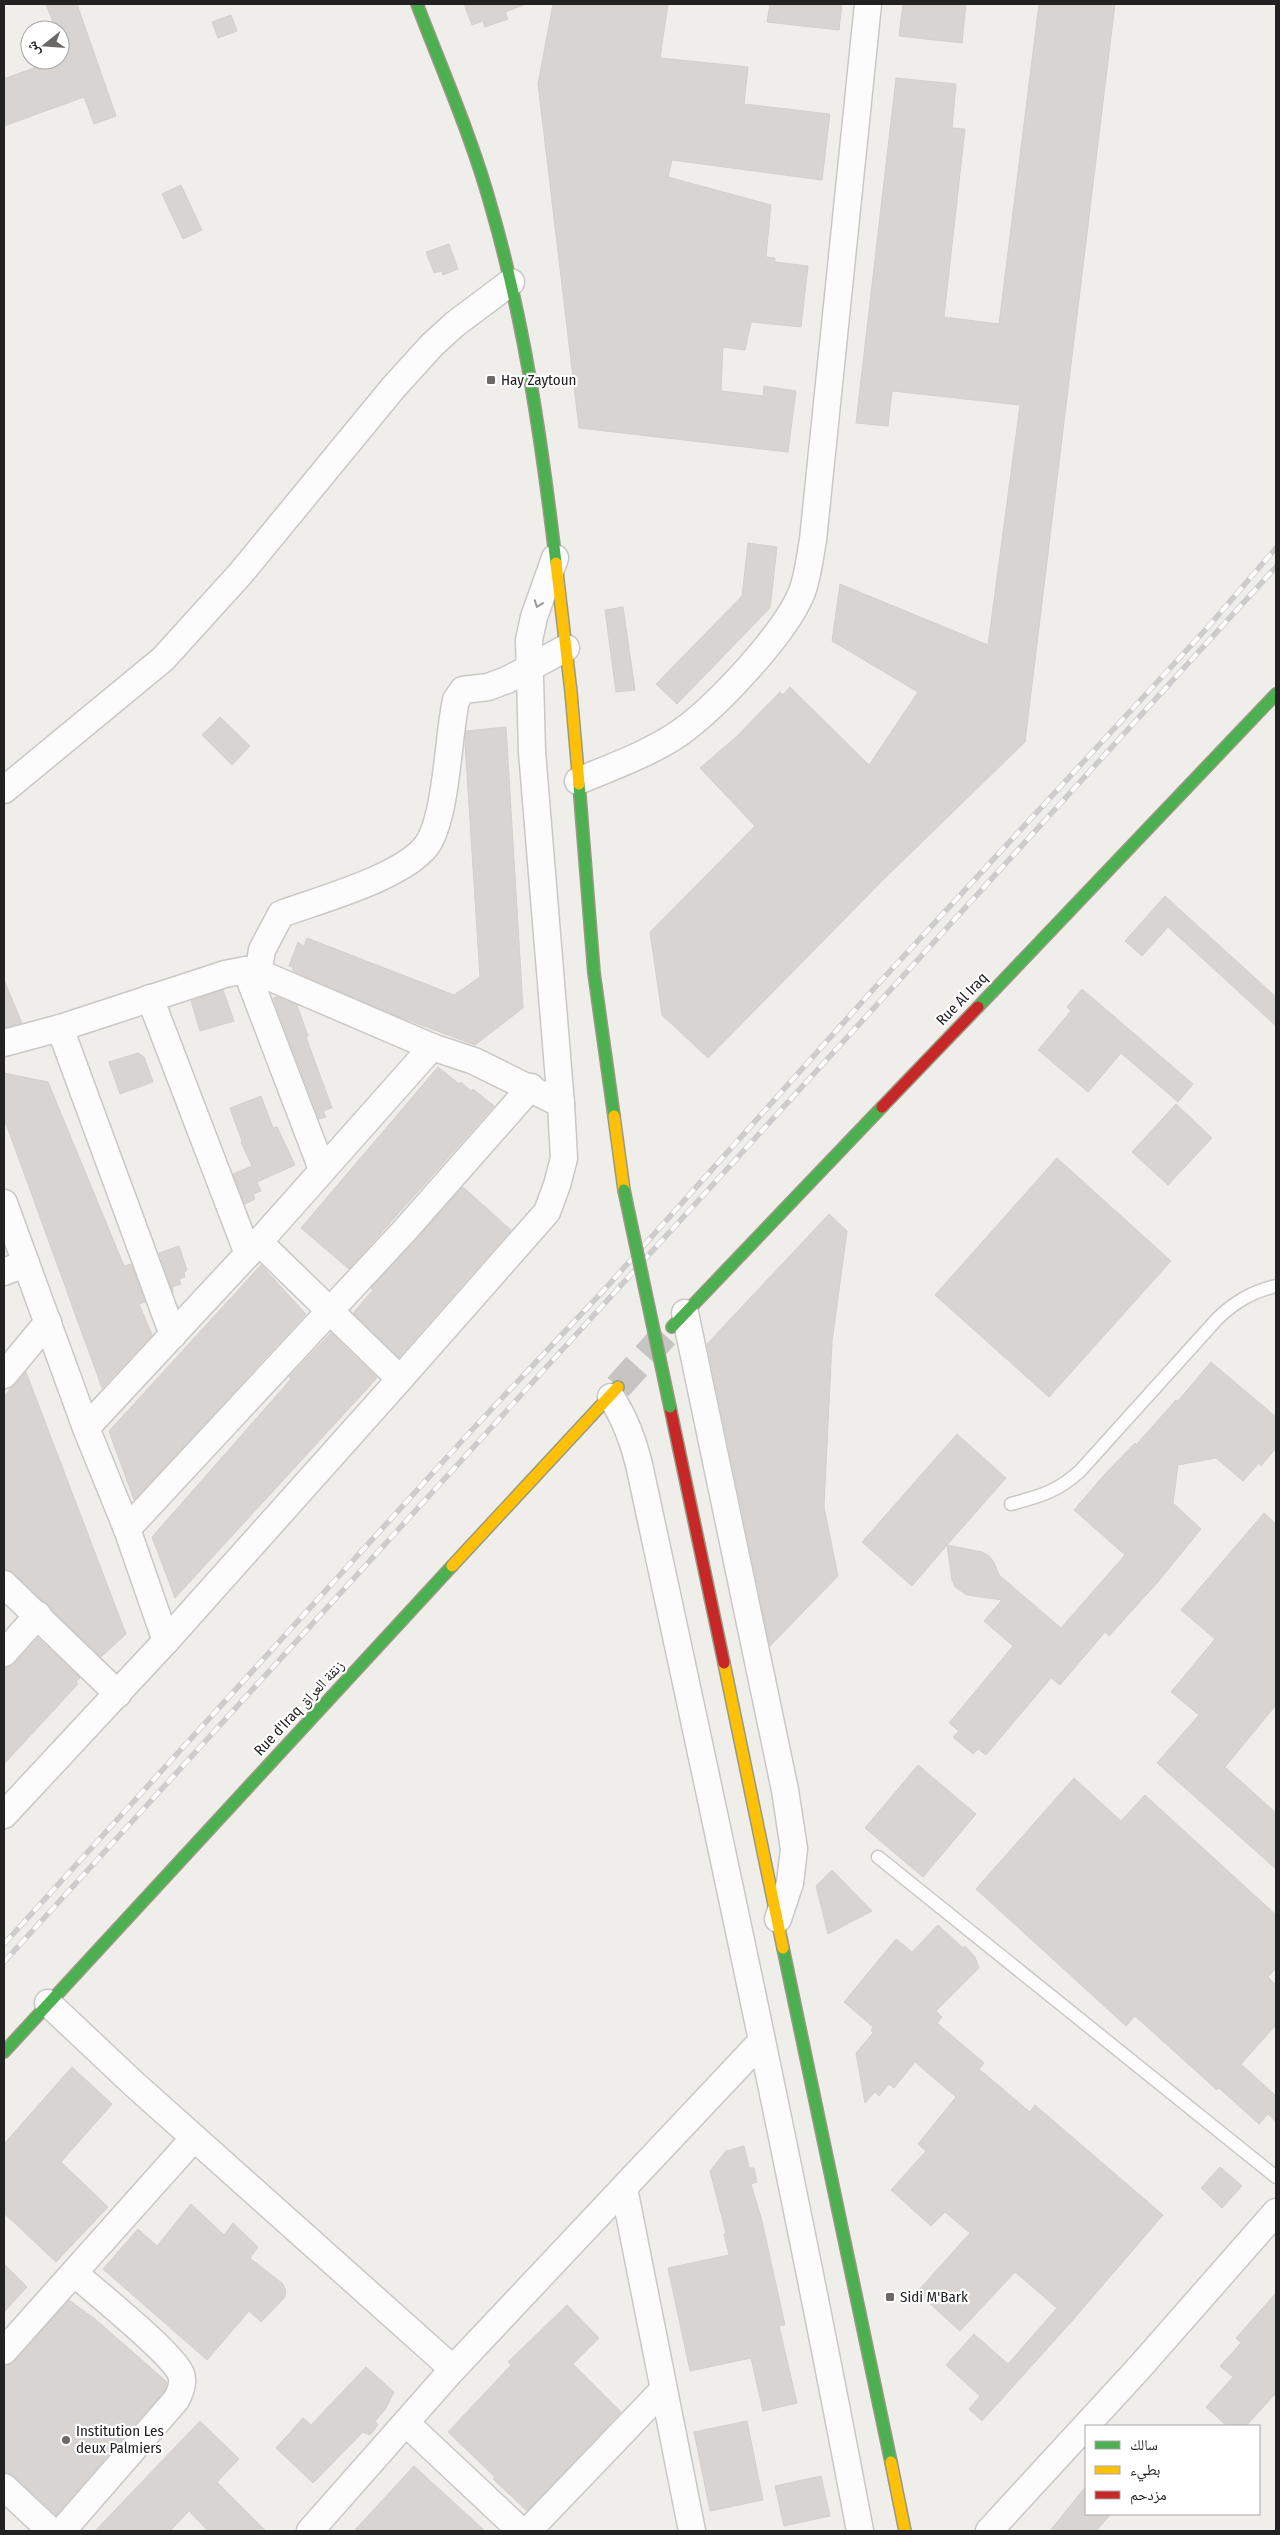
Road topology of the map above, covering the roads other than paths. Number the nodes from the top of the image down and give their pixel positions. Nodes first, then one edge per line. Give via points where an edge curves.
1 (418, 4) edge
2 (868, 4) edge
3 (511, 282) junction
4 (555, 558) junction
5 (566, 648) junction
6 (531, 669) junction
7 (1276, 694) edge
8 (578, 781) junction
9 (4, 790) edge
10 (252, 971) junction
11 (150, 998) junction
12 (60, 1028) junction
13 (4, 1043) edge
14 (432, 1047) junction
15 (530, 1087) junction
16 (561, 1104) junction
17 (322, 1169) junction
18 (4, 1203) edge
19 (254, 1248) junction
20 (15, 1267) edge
21 (1276, 1286) edge
22 (330, 1312) junction
23 (678, 1320) joint
24 (48, 1322) junction
25 (173, 1335) junction
26 (4, 1375) edge
27 (400, 1380) junction
28 (615, 1392) joint
29 (86, 1428) junction
30 (1011, 1504) dead end
31 (127, 1529) junction
32 (4, 1584) edge
33 (38, 1615) junction
34 (166, 1641) junction
35 (4, 1653) edge
36 (118, 1694) junction
37 (4, 1815) edge
38 (878, 1857) dead end
39 (778, 1919) junction
40 (48, 2004) junction
41 (761, 2042) junction
42 (4, 2052) edge
43 (194, 2138) junction
44 (1276, 2177) edge
45 (624, 2188) junction
46 (1276, 2212) edge
47 (74, 2273) junction
48 (4, 2351) edge
49 (453, 2369) junction
50 (663, 2390) junction
51 (407, 2424) junction
52 (1087, 2425) edge
53 (1085, 2427) edge
54 (4, 2487) edge
55 (51, 2531) edge
56 (62, 2531) edge
57 (310, 2531) edge
58 (520, 2531) edge
59 (528, 2531) edge
60 (692, 2531) edge
61 (860, 2531) edge
62 (904, 2531) edge
63 (990, 2531) edge

1 - 3 main road via 478,166
2 - 8 street via 814,540 802,592 784,624 762,652 681,732
3 - 4 main road via 544,463
3 - 9 street via 454,324 432,345 241,573 163,659
4 - 5 main road
4 -> 6 street via 529,640
5 - 6 street
5 - 8 main road
6 - 10 street via 488,687 463,690 456,700 440,803 426,845 387,875 281,914
6 - 16 street via 532,752
7 - 23 main road, Rue Al Iraq
8 - 39 main road, bridge via 594,973 624,1190
10 - 11 street
10 - 14 street
10 - 17 street
11 - 12 street
11 - 19 street
12 - 13 street
12 - 25 street
14 - 15 street via 474,1061
14 - 17 street
15 - 16 street
15 - 22 street
16 - 27 street via 564,1158 547,1212
17 - 19 street
18 - 20 street
19 - 22 street
19 - 25 street
20 - 24 street
21 - 30 lane via 1236,1301 1063,1486
22 - 27 street
22 - 31 street
23 - 39 street via 786,1790 794,1849 790,1883
24 - 26 street
24 - 29 street
25 - 29 street
27 - 34 street
28 - 40 main road, Rue d'Iraq زنقة العراق
28 - 41 street via 633,1439 640,1469
29 - 31 street
31 - 34 street
32 - 33 street
33 - 35 street
33 - 36 street
34 - 36 street
36 - 37 street
38 - 44 lane
39 - 62 main road
40 - 42 main road, Rue d'Iraq زنقة العراق
40 - 43 street
41 - 45 street
41 - 61 street via 793,2186
43 - 47 street
43 - 49 street
45 - 49 street
45 - 50 street
46 - 52 street
47 - 48 street
47 - 56 street via 174,2364 182,2375 176,2400
49 - 51 street
50 - 59 street
50 - 60 street
51 - 57 street
51 - 58 street
53 - 63 street
54 - 55 street

